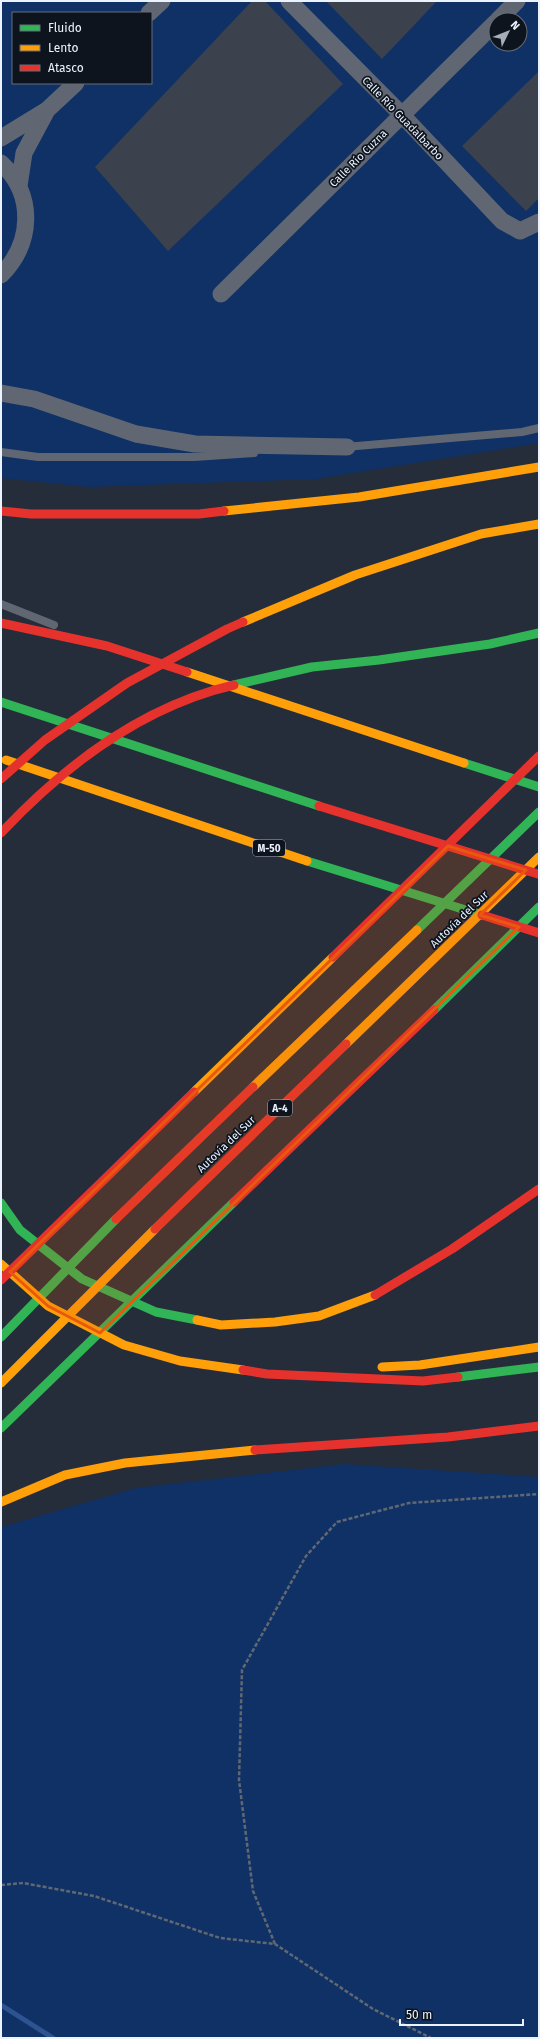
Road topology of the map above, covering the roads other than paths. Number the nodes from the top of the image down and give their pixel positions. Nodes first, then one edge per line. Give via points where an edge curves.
1 (162, 1) edge
2 (289, 1) edge
3 (517, 1) edge
4 (150, 12) edge
5 (506, 12) edge
6 (488, 30) edge
7 (75, 84) edge
8 (47, 110) junction
9 (402, 115) junction
10 (1, 138) edge
11 (1, 163) edge
12 (19, 186) junction
13 (539, 222) edge
14 (1, 275) edge
15 (221, 294) dead end
16 (1, 393) edge
17 (539, 428) edge
18 (347, 447) junction
19 (1, 452) edge
20 (539, 467) edge
21 (1, 511) edge
22 (539, 524) edge
23 (1, 604) edge
24 (1, 623) edge
25 (539, 633) edge
26 (107, 646) junction
27 (1, 702) edge
28 (539, 756) edge
29 (1, 758) edge
30 (1, 779) edge
31 (539, 786) edge
32 (539, 812) edge
33 (1, 833) edge
34 (539, 857) edge
35 (539, 874) edge
36 (539, 907) edge
37 (539, 933) edge
38 (539, 1189) edge
39 (1, 1203) edge
40 (1, 1264) edge
41 (1, 1280) edge
42 (1, 1337) edge
43 (539, 1347) edge
44 (539, 1366) edge
45 (374, 1368) dead end
46 (359, 1369) dead end
47 (267, 1374) junction
48 (1, 1383) edge
49 (539, 1426) edge
50 (1, 1428) edge
51 (1, 1502) edge

1 - 4 street
2 - 9 street, Calle Río Guadalbarbo
3 - 5 street, Calle Río Cuzna
6 - 9 street, Calle Río Cuzna
7 - 8 street
8 - 10 street
8 - 12 street via 24,154
9 - 13 street, Calle Río Guadalbarbo via 502,221 520,230
9 - 15 street, Calle Río Cuzna
11 - 12 street
12 - 14 street via 25,206 26,226 22,246
16 - 18 street via 34,399 136,434 195,444
17 - 18 lane via 515,433
18 - 19 lane via 194,457 38,457
20 - 21 highway via 359,497 199,514 31,514
22 - 30 highway via 481,534 355,575 227,629 127,683 45,740
23 - 26 lane
24 - 26 highway
25 - 33 highway via 474,646 312,667 211,690 144,718 72,766 33,800
26 - 31 highway
27 - 35 highway via 306,802
28 - 41 highway
29 - 37 highway, M-50 via 296,857
32 - 42 highway, Autovía del Sur via 113,1222
34 - 48 highway, Autovía del Sur / A-4 via 137,1246
36 - 50 highway
38 - 39 highway via 452,1250 375,1295 319,1316 221,1325 156,1312 82,1279 20,1230
40 - 47 highway via 48,1306 124,1345 180,1361
43 - 45 highway via 420,1365
44 - 47 highway via 423,1382
46 - 47 highway
49 - 51 highway via 448,1437 220,1452 125,1463 65,1475

